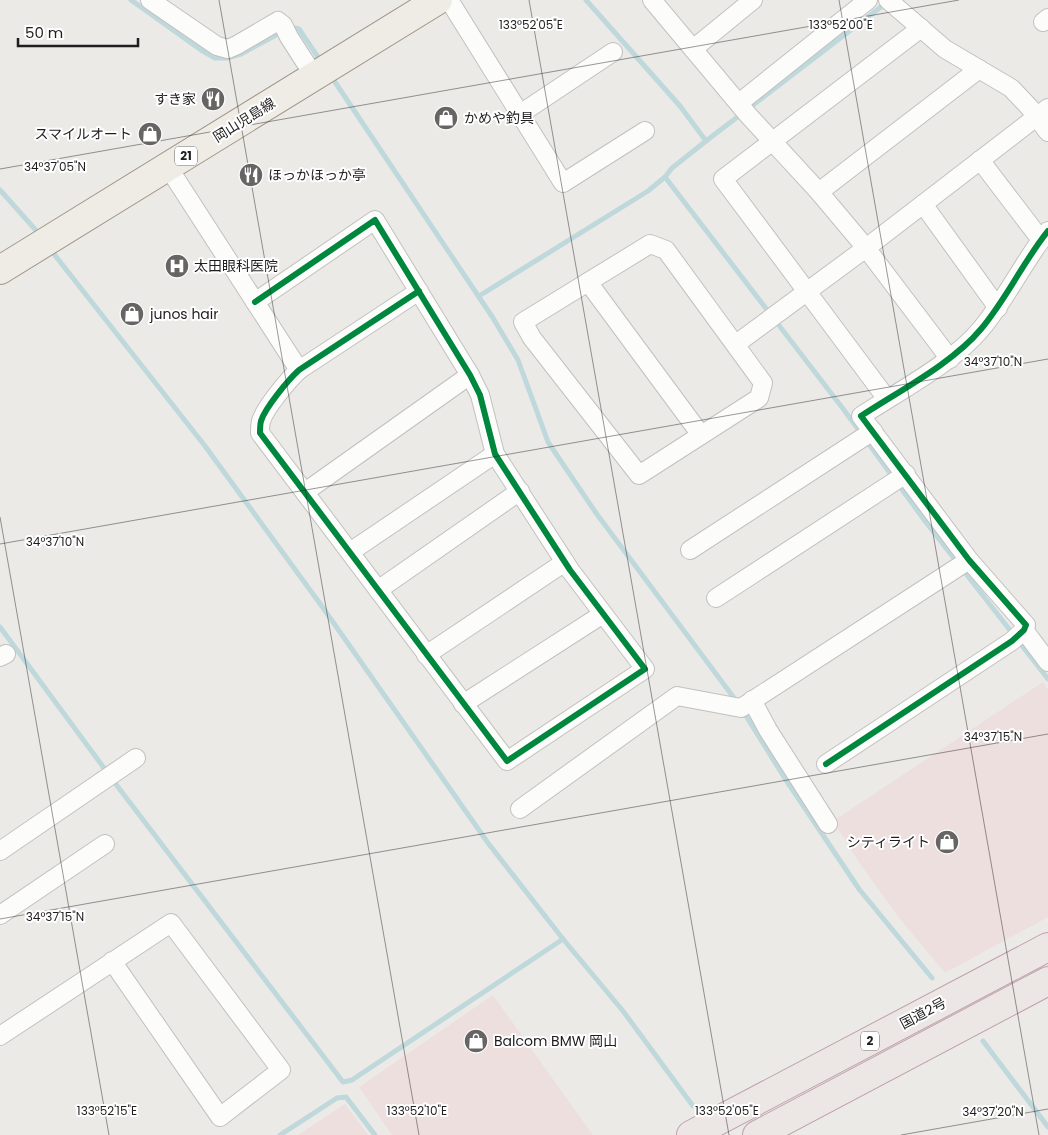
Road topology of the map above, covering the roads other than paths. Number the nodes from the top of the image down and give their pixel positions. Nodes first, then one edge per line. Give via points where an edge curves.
1 (150, 0) edge
2 (438, 0) edge
3 (449, 0) edge
4 (652, 0) edge
5 (753, 0) edge
6 (868, 0) edge
7 (891, 3) edge
8 (921, 28) junction
9 (693, 49) junction
10 (613, 52) dead end
11 (979, 69) junction
12 (323, 70) junction
13 (744, 108) junction
14 (1042, 112) edge
15 (520, 114) junction
16 (645, 131) dead end
17 (1048, 132) edge
18 (772, 141) junction
19 (980, 160) junction
20 (168, 167) junction
21 (819, 192) junction
22 (923, 204) junction
23 (1044, 236) edge
24 (866, 248) junction
25 (0, 270) edge
26 (588, 282) junction
27 (419, 291) junction
28 (806, 291) junction
29 (255, 302) junction
30 (998, 308) junction
31 (736, 344) junction
32 (950, 359) junction
33 (299, 370) junction
34 (470, 375) junction
35 (886, 400) junction
36 (701, 435) junction
37 (867, 435) junction
38 (495, 454) junction
39 (899, 479) junction
40 (520, 491) junction
41 (305, 492) junction
42 (690, 550) dead end
43 (350, 552) junction
44 (565, 562) junction
45 (962, 564) junction
46 (378, 590) junction
47 (716, 598) dead end
48 (604, 614) junction
49 (1019, 635) junction
50 (426, 655) junction
51 (1048, 662) edge
52 (751, 701) junction
53 (463, 704) junction
54 (136, 758) dead end
55 (826, 764) dead end
56 (520, 809) dead end
57 (828, 824) dead end
58 (105, 844) dead end
59 (0, 851) edge
60 (0, 915) edge
61 (1048, 947) edge
62 (112, 961) junction
63 (1048, 981) edge
64 (0, 1036) edge
65 (691, 1135) edge
66 (757, 1135) edge

1 - 12 street via 217,46 228,49 278,21
2 - 12 main road, 岡山児島線 / 21
3 - 15 street
4 - 9 street
5 - 9 street
6 - 13 street
7 - 8 street
8 - 11 street via 945,49
8 - 18 street
9 - 13 street
10 - 15 street
11 - 14 street
11 - 21 street
12 - 20 main road, 岡山児島線 / 21
13 - 18 street
14 - 17 street
14 - 19 street
15 - 16 street via 563,183
18 - 21 street
18 - 28 street via 723,179
19 - 22 street
19 - 23 street
20 - 25 main road, 岡山児島線 / 21
20 - 29 street
21 - 24 street
22 - 24 street
22 - 30 street
23 - 30 street
24 - 28 street
24 - 32 street
26 - 31 street via 650,244 666,250
26 - 36 street
26 - 36 street via 523,322 532,338 639,475
27 - 29 street via 375,220
27 - 33 street
27 - 34 street
28 - 31 street
28 - 35 street
29 - 33 street
30 - 32 street
31 - 36 street via 763,383 759,398
32 - 35 street
33 - 41 street via 264,415 260,433
34 - 38 street via 480,395
34 - 41 street
35 - 37 street via 862,416
37 - 39 street
37 - 42 street
38 - 40 street
38 - 43 street
39 - 45 street
39 - 47 street
40 - 44 street
40 - 46 street
41 - 43 street
43 - 46 street
44 - 48 street
44 - 50 street
45 - 49 street via 1026,625
45 - 52 street
46 - 50 street
48 - 53 street
48 - 53 street via 645,669 507,761
49 - 51 street
49 - 55 street
50 - 53 street
52 - 56 street via 741,708 677,696
52 - 57 street
54 - 59 street
58 - 60 street
61 - 65 highway, 国道2号 / 2
62 - 62 street via 171,922 281,1070 220,1117
62 - 64 street
63 - 66 highway, 2

